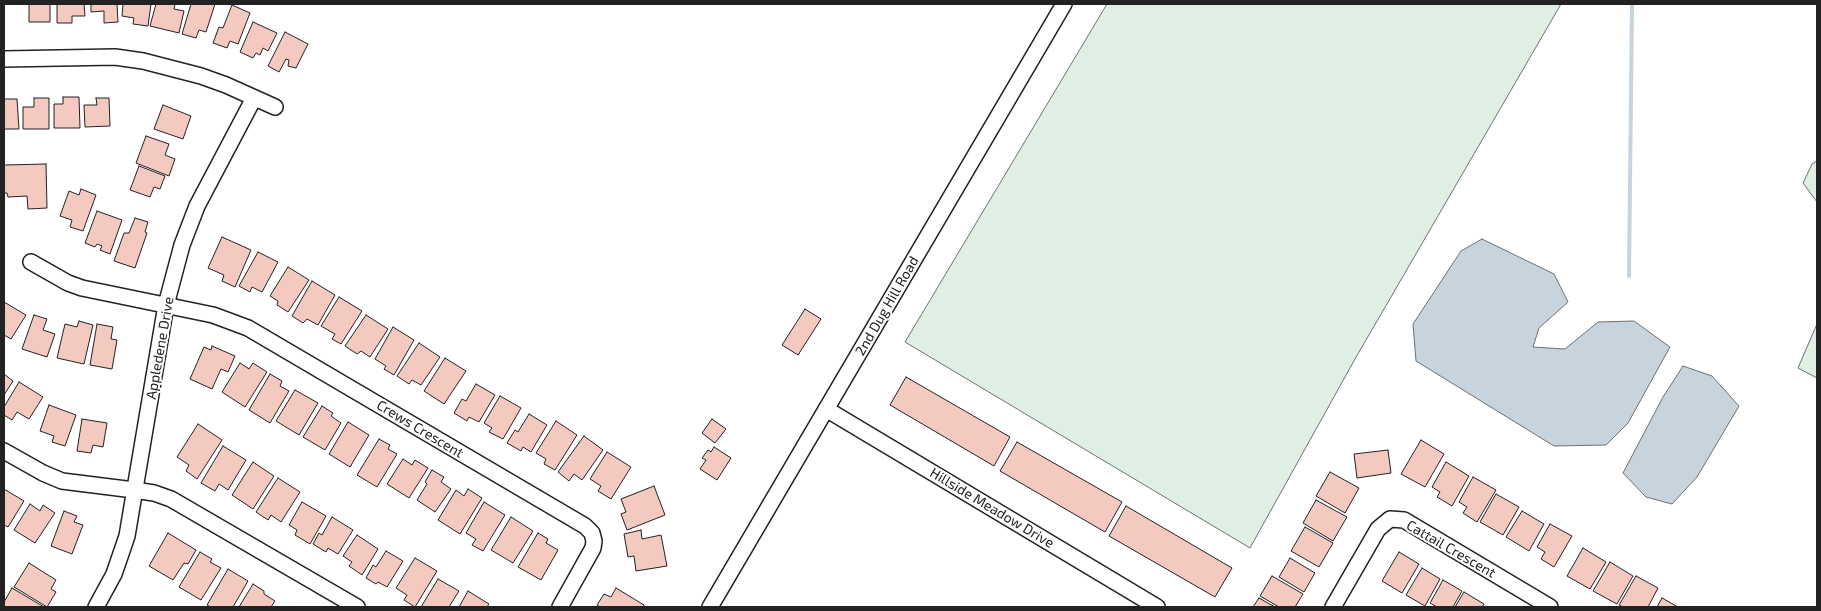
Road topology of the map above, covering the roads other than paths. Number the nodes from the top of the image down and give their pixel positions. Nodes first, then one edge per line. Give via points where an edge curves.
1 (1064, 4) edge
2 (4, 59) edge
3 (254, 98) junction
4 (275, 107) dead end
5 (31, 262) dead end
6 (166, 305) junction
7 (826, 409) junction
8 (4, 451) edge
9 (134, 490) junction
10 (96, 607) edge
11 (357, 607) edge
12 (560, 607) edge
13 (710, 607) edge
14 (1157, 607) edge
15 (1332, 607) edge
16 (1550, 607) edge

1 - 7 street, 2nd Dug Hill Road
2 - 3 street via 115,57 143,61 201,76
3 - 4 street
3 - 6 street, Appledene Drive via 189,224
5 - 6 street, Crews Crescent via 82,288
6 - 9 street, Appledene Drive
6 - 12 street, Crews Crescent via 213,315 248,328 586,526 592,533 593,548
7 - 13 street, 2nd Dug Hill Road
7 - 14 street, Hillside Meadow Drive
8 - 9 street via 62,481
9 - 10 street, Appledene Drive via 127,536 114,574
9 - 11 street via 171,499
15 - 16 street, Cattail Crescent via 1378,529 1390,519 1404,520

